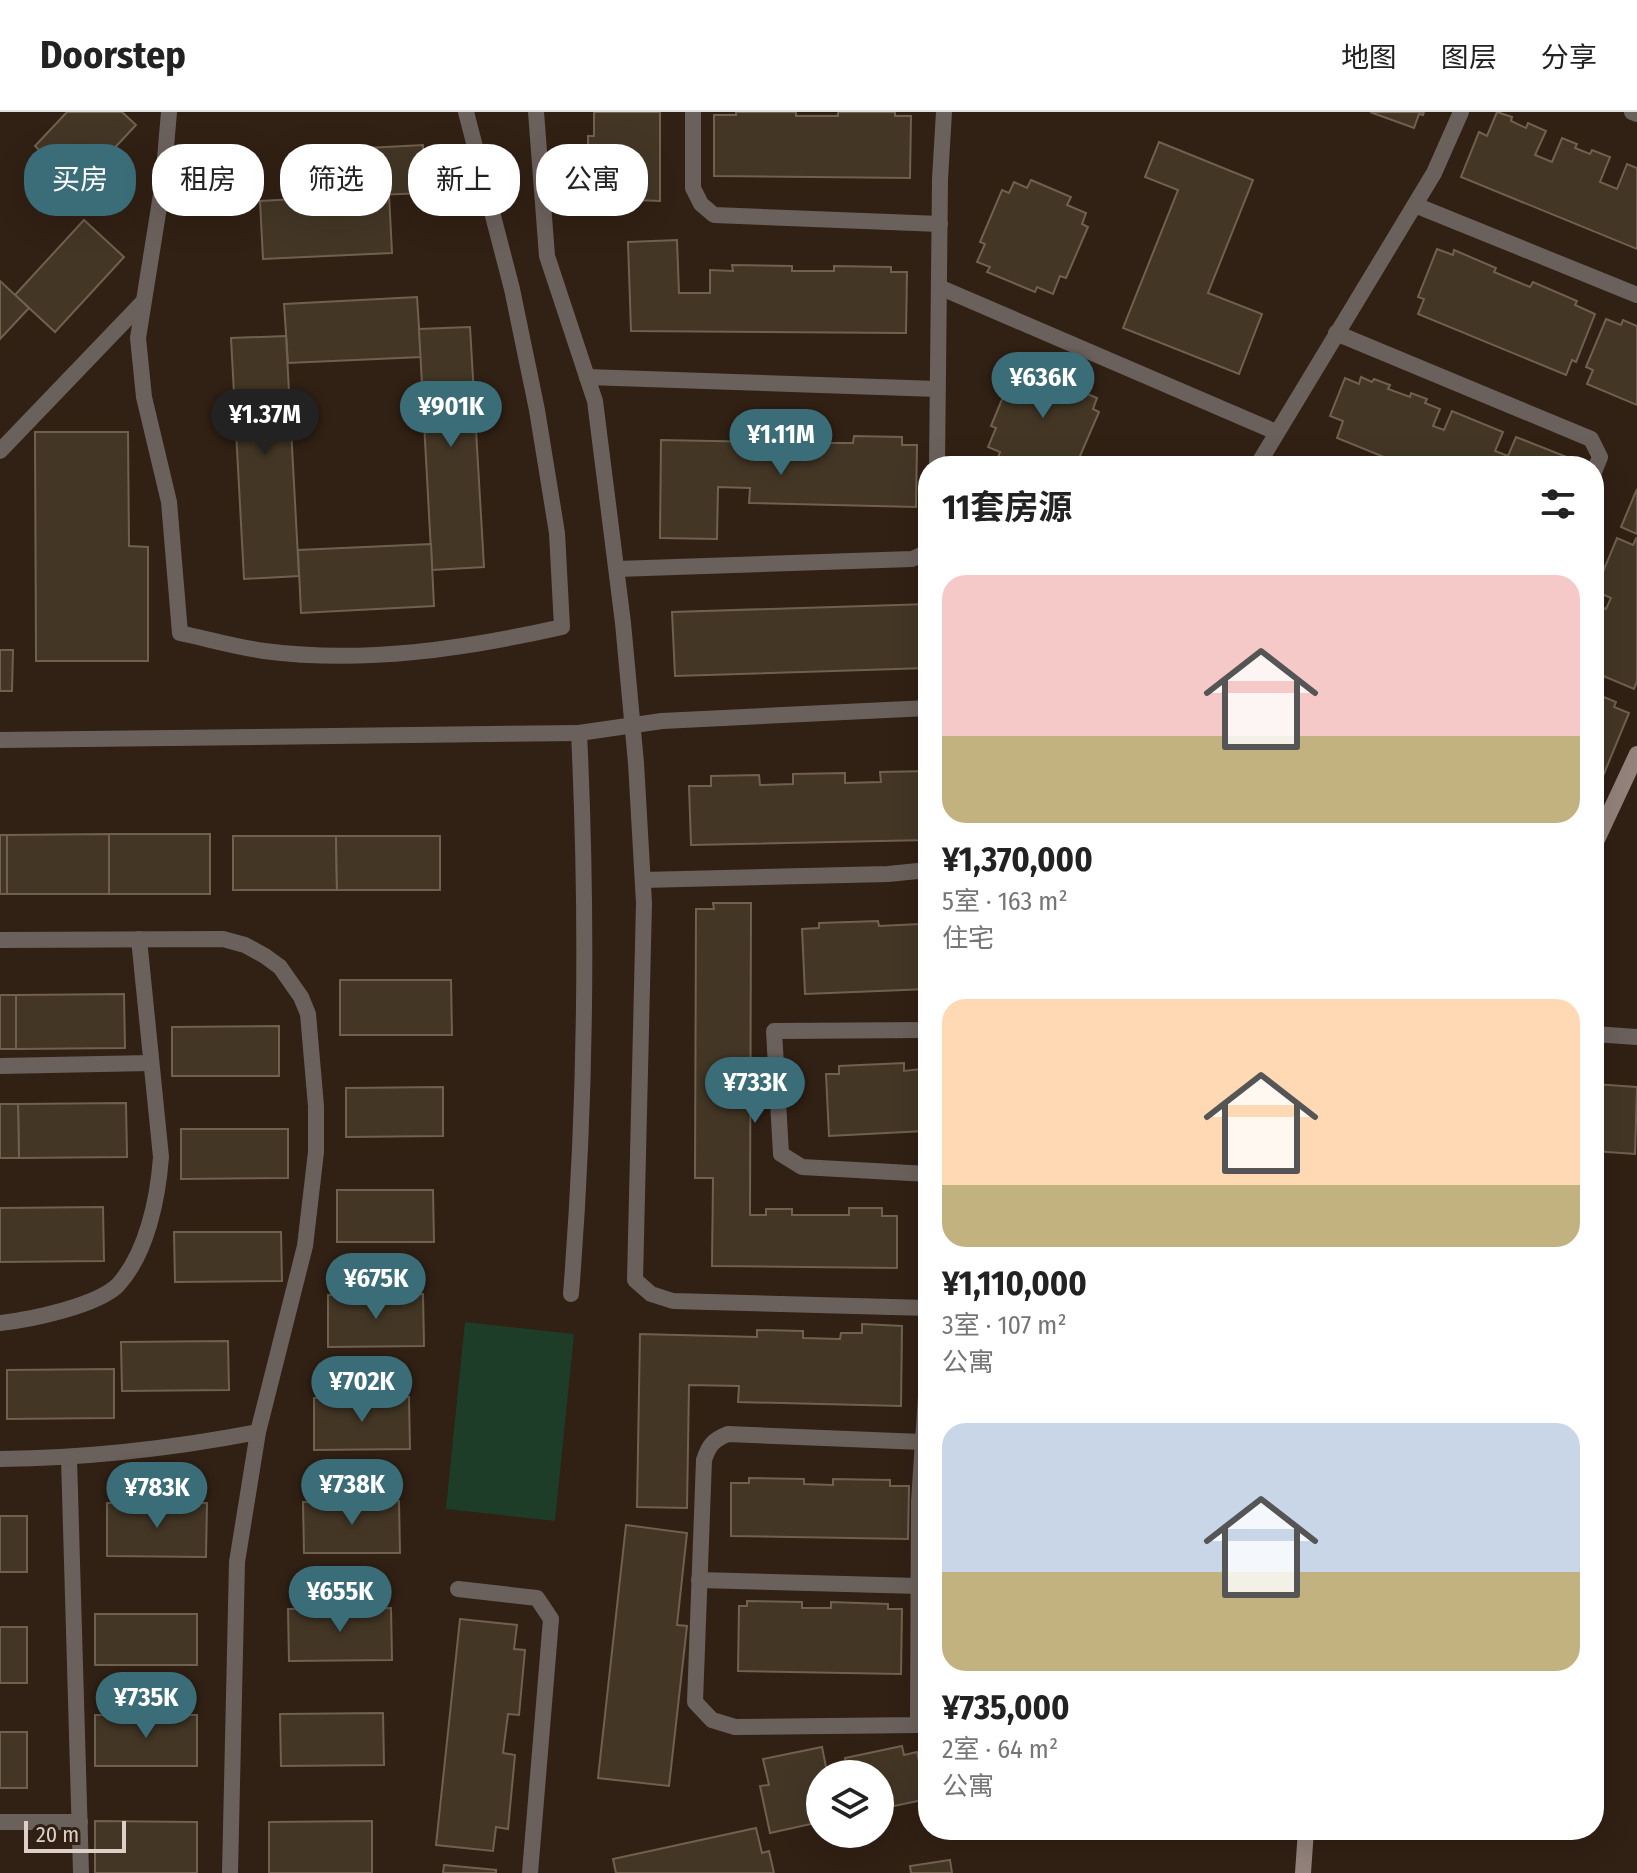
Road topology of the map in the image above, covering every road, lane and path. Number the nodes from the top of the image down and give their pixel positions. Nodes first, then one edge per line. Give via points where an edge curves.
1 (169, 112) edge
2 (466, 112) edge
3 (536, 112) edge
4 (693, 112) edge
5 (944, 112) edge
6 (1461, 112) edge
7 (1415, 205) junction
8 (940, 224) junction
9 (939, 287) junction
10 (1637, 295) edge
11 (142, 303) junction
12 (1336, 333) junction
13 (587, 377) junction
14 (937, 389) junction
15 (1276, 432) junction
16 (0, 451) edge
17 (937, 456) edge
18 (1263, 456) edge
19 (1600, 456) edge
20 (918, 556) edge
21 (617, 569) junction
22 (918, 709) edge
23 (633, 724) junction
24 (579, 733) junction
25 (0, 740) edge
26 (1637, 754) edge
27 (1604, 825) edge
28 (918, 871) edge
29 (643, 880) junction
30 (139, 939) junction
31 (0, 940) edge
32 (918, 1030) edge
33 (1604, 1035) edge
34 (1637, 1037) edge
35 (151, 1063) junction
36 (0, 1066) edge
37 (918, 1173) edge
38 (571, 1294) dead end
39 (918, 1308) edge
40 (0, 1323) edge
41 (258, 1432) junction
42 (918, 1442) edge
43 (69, 1458) junction
44 (0, 1459) edge
45 (699, 1580) junction
46 (918, 1586) edge
47 (458, 1589) dead end
48 (918, 1725) edge
49 (0, 1822) edge
50 (80, 1822) junction
51 (1305, 1840) edge
52 (81, 1873) edge
53 (230, 1873) edge
54 (530, 1873) edge
55 (1303, 1873) edge

1 - 11 street
2 - 11 street via 537,410 557,533 562,627 498,642 376,655 262,651 180,633 169,502 140,368
3 - 13 street via 547,256
4 - 8 street via 693,188 714,215
5 - 8 street
6 - 7 street
7 - 10 street
7 - 12 street
8 - 9 street
9 - 14 street
9 - 15 street
11 - 16 street
12 - 15 street
12 - 19 street via 1591,439
13 - 14 street
13 - 21 street via 595,401
14 - 17 street
15 - 18 street
20 - 21 street
21 - 23 street
22 - 23 street
23 - 24 street
23 - 29 street
24 - 25 street
24 - 38 street via 586,968
26 - 27 street
28 - 29 street
29 - 39 street via 635,1280 651,1294 673,1301
30 - 31 street
30 - 35 street
30 - 41 street via 223,939 245,945 280,967 308,1014 316,1106 312,1199 295,1291
32 - 37 street via 774,1031 781,1154 802,1167
33 - 34 street
35 - 36 street
35 - 40 street via 160,1128 159,1185 133,1261 117,1286 95,1298 48,1316
41 - 43 street
41 - 53 street via 237,1562
42 - 45 street via 728,1434 714,1439 704,1460
43 - 44 street
43 - 50 street
45 - 46 street
45 - 48 street via 695,1702 712,1720 735,1727
47 - 54 street via 537,1598 551,1619
49 - 50 street
50 - 52 street
51 - 55 street

